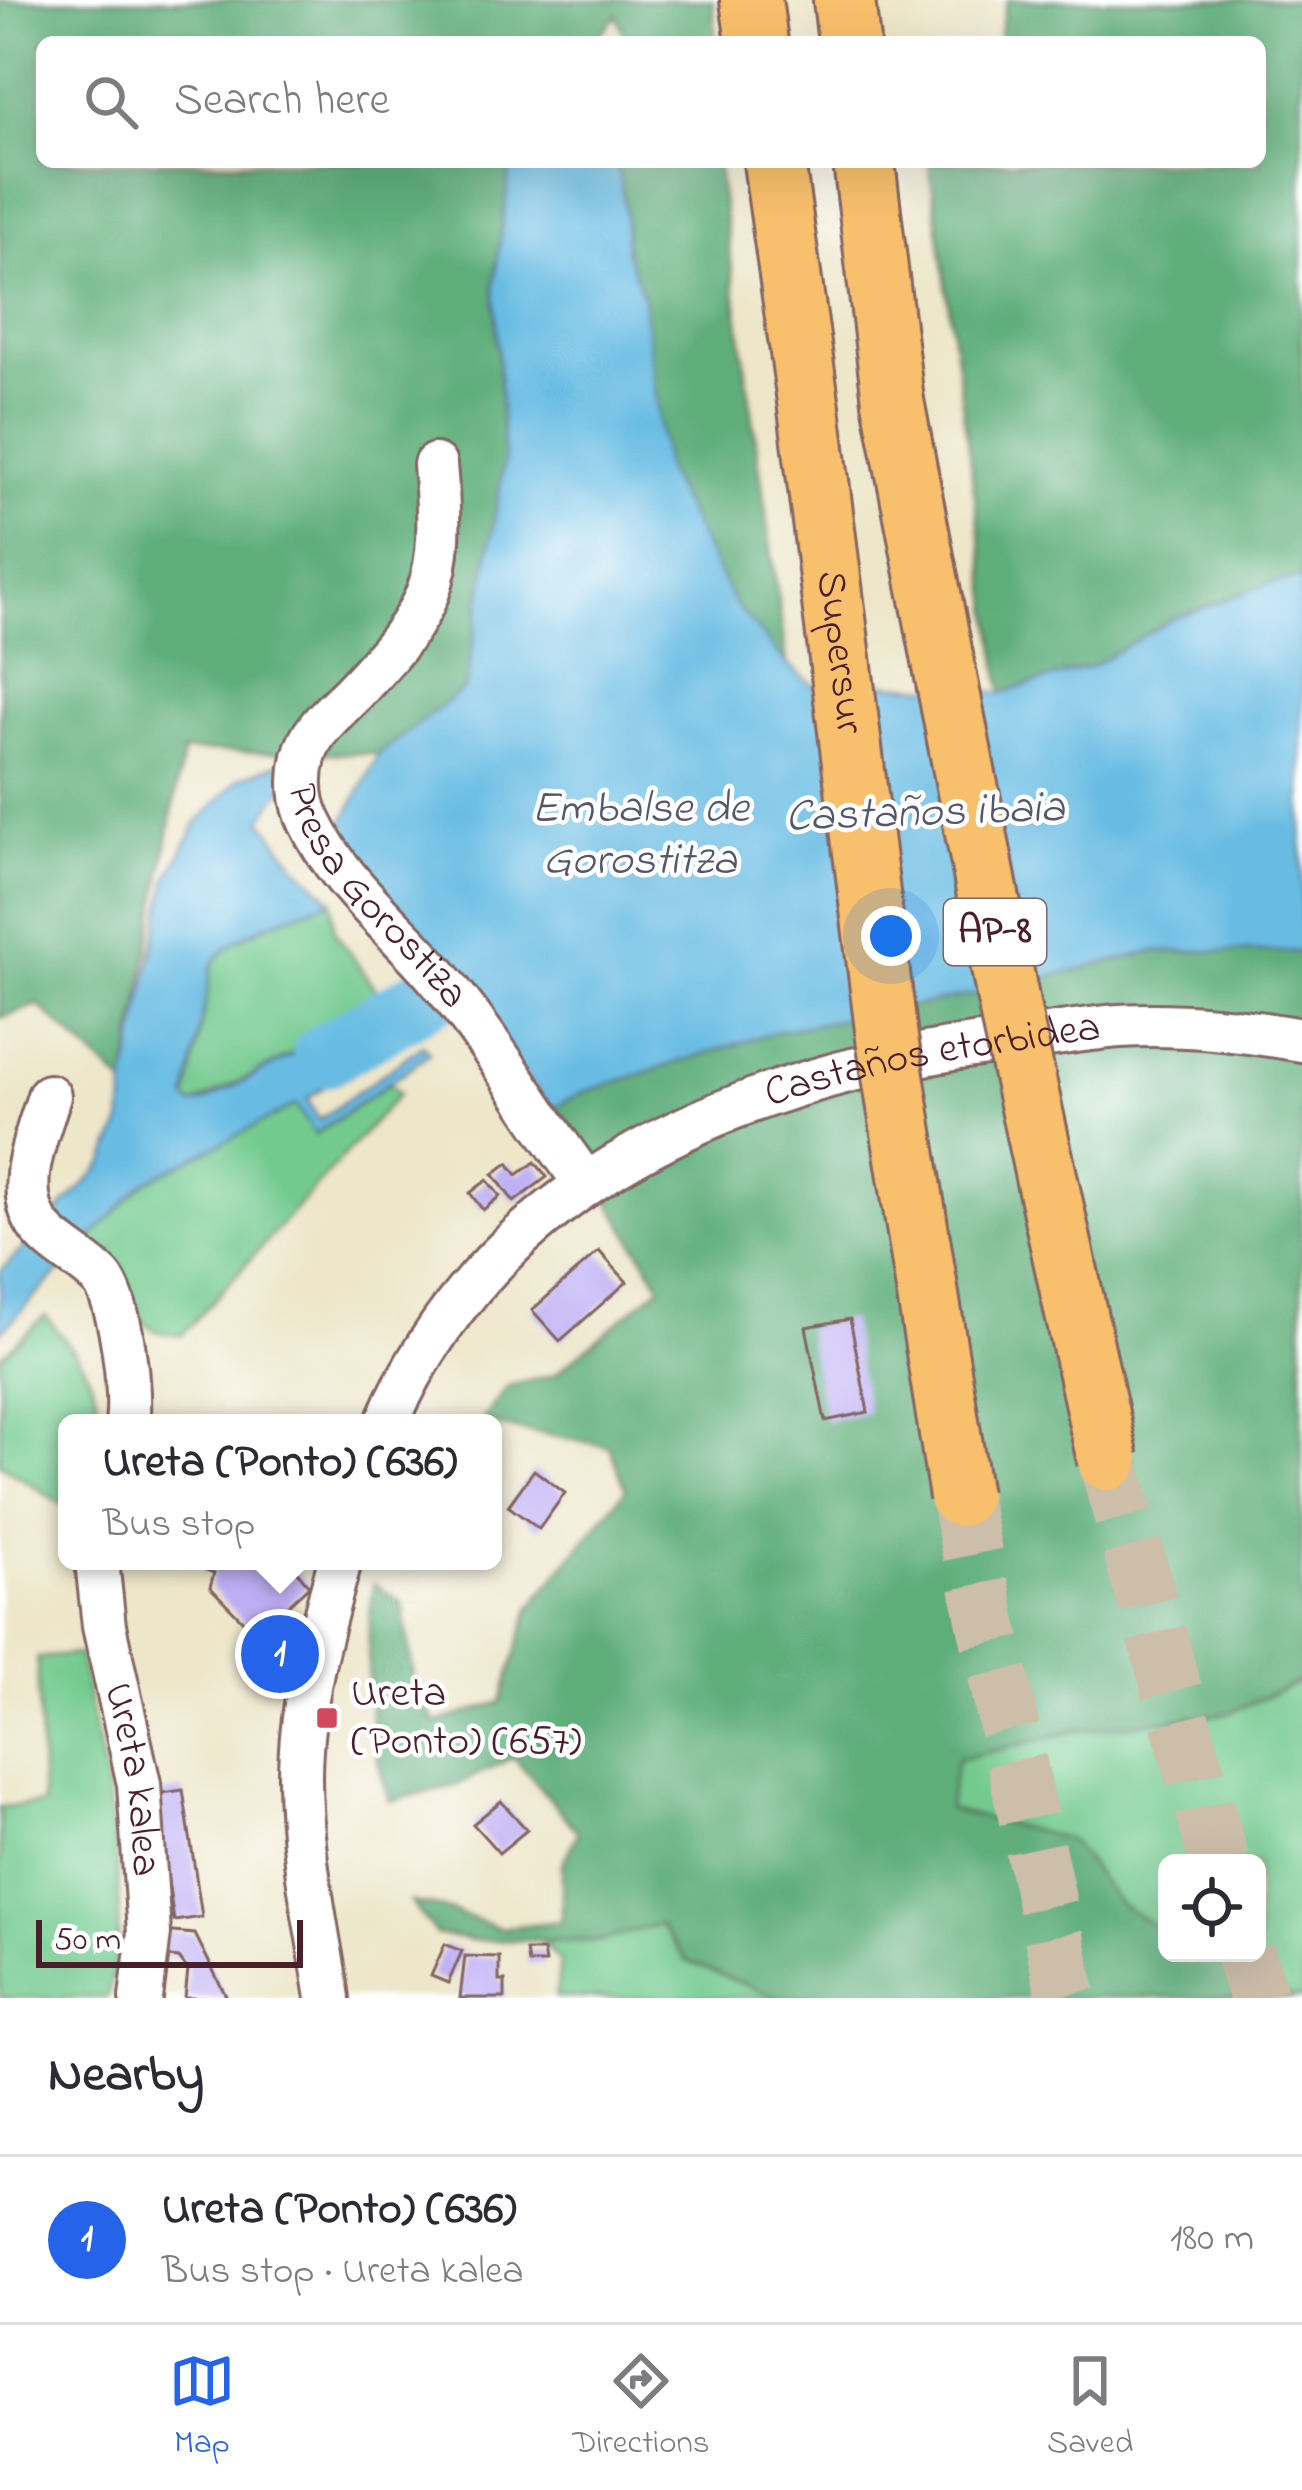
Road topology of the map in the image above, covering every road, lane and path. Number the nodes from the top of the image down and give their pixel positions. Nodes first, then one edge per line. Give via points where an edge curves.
1 (751, 0) edge
2 (844, 0) edge
3 (756, 36) edge
4 (848, 36) edge
5 (775, 168) edge
6 (865, 168) edge
7 (435, 465) dead end
8 (1302, 1040) edge
9 (49, 1096) dead end
10 (585, 1182) junction
11 (127, 1414) edge
12 (392, 1414) edge
13 (1108, 1460) tunnel mouth
14 (960, 1496) tunnel mouth
15 (99, 1570) edge
16 (338, 1570) edge
17 (141, 1998) edge
18 (328, 1998) edge

1 - 3 highway
2 - 4 highway
5 - 14 highway, Supersur, bridge via 887,1038
6 - 13 highway, AP-8, bridge via 893,401 1013,1025
7 - 10 street, Presa Gorostiza via 438,566 415,624 318,729 304,754 302,803 333,861 490,1043
8 - 10 street, Castaños etorbidea via 1121,1026 930,1052 751,1100 666,1135
9 - 11 street via 28,1190 37,1223 105,1282 121,1334
10 - 12 street via 470,1288
15 - 17 street, Ureta kalea via 139,1784 149,1933
16 - 18 street via 302,1727 300,1778

